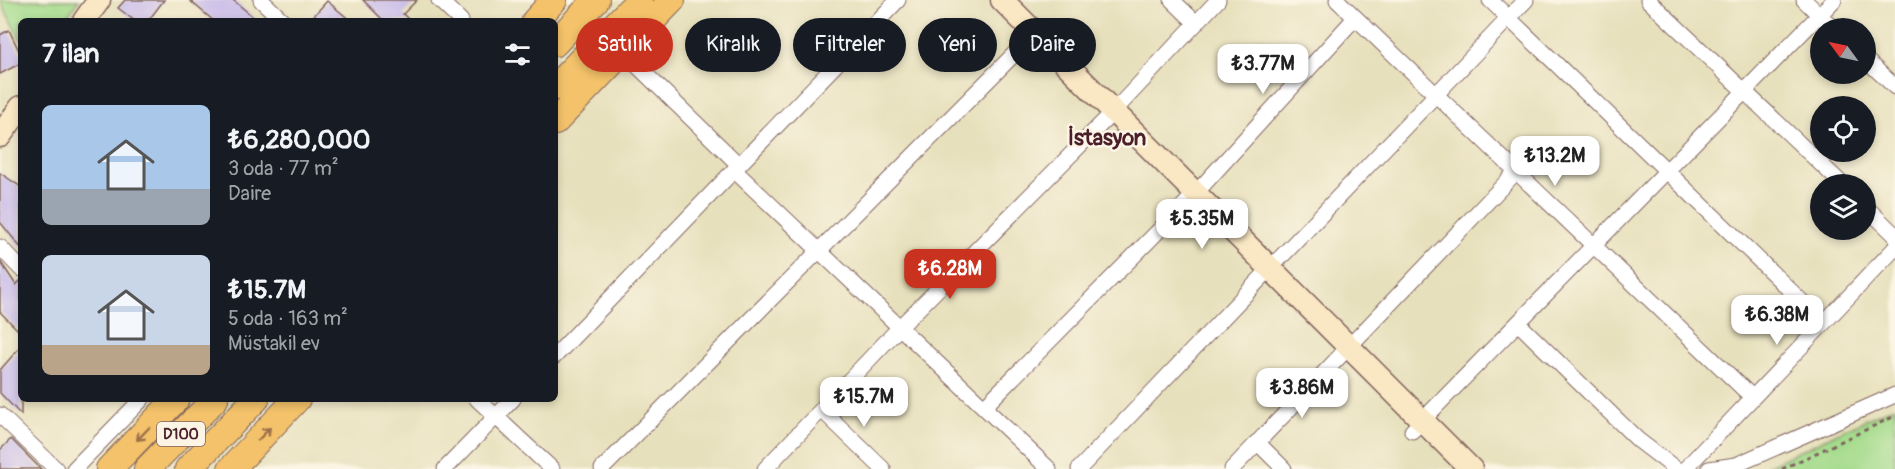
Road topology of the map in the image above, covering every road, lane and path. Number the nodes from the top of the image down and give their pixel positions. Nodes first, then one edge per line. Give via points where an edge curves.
1 (261, 0) edge
2 (439, 0) edge
3 (554, 0) edge
4 (596, 0) edge
5 (639, 0) edge
6 (672, 0) edge
7 (898, 0) edge
8 (985, 0) edge
9 (1002, 0) edge
10 (1172, 0) edge
11 (1218, 0) edge
12 (1336, 0) edge
13 (1490, 0) edge
14 (1526, 0) edge
15 (1648, 0) edge
16 (1804, 0) edge
17 (1834, 0) edge
18 (1819, 15) junction
19 (280, 18) edge
20 (458, 18) edge
21 (538, 18) edge
22 (654, 18) edge
23 (1016, 18) edge
24 (1355, 18) junction
25 (1509, 18) junction
26 (1822, 18) edge
27 (1009, 19) edge
28 (1197, 23) junction
29 (558, 40) edge
30 (1009, 59) edge
31 (1876, 69) edge
32 (602, 72) edge
33 (642, 72) edge
34 (1066, 72) edge
35 (558, 84) edge
36 (1895, 87) edge
37 (1744, 92) junction
38 (1435, 94) junction
39 (18, 111) edge
40 (1110, 116) junction
41 (558, 119) edge
42 (1, 132) edge
43 (736, 168) junction
44 (1668, 170) junction
45 (1516, 172) junction
46 (1831, 174) edge
47 (1190, 199) junction
48 (1876, 217) edge
49 (1895, 235) edge
50 (1593, 246) junction
51 (0, 247) edge
52 (1895, 248) edge
53 (818, 250) junction
54 (18, 266) edge
55 (1266, 275) junction
56 (1823, 322) junction
57 (1518, 323) junction
58 (900, 327) junction
59 (558, 353) edge
60 (1344, 353) junction
61 (1895, 395) edge
62 (1752, 397) junction
63 (139, 402) edge
64 (173, 402) edge
65 (208, 402) edge
66 (212, 402) edge
67 (253, 402) edge
68 (262, 402) edge
69 (294, 402) edge
70 (480, 402) edge
71 (510, 402) edge
72 (984, 407) junction
73 (822, 410) junction
74 (0, 415) edge
75 (1895, 416) edge
76 (496, 417) junction
77 (1417, 425) junction
78 (180, 435) junction
79 (1257, 442) junction
80 (192, 465) edge
81 (56, 469) edge
82 (74, 469) edge
83 (109, 469) edge
84 (147, 469) edge
85 (231, 469) edge
86 (445, 469) edge
87 (552, 469) edge
88 (602, 469) edge
89 (765, 469) edge
90 (883, 469) edge
91 (1049, 469) edge
92 (1079, 469) edge
93 (1232, 469) edge
94 (1284, 469) edge
95 (1450, 469) edge
96 (1471, 469) edge
97 (1676, 469) edge
98 (1685, 469) edge
99 (1708, 469) edge
100 (1782, 469) edge

1 - 19 street
2 - 20 street
3 - 21 highway
4 - 29 highway
5 - 35 highway
6 - 22 highway
7 - 43 street
8 - 27 main road
9 - 23 main road
10 - 28 street
11 - 28 street
12 - 24 street
13 - 25 street
14 - 25 street
15 - 37 street
16 - 18 street
17 - 18 street
18 - 26 street
18 - 37 street
24 - 38 street
24 - 47 street
25 - 38 street
25 - 44 street
28 - 40 street
30 - 53 street
31 - 36 street
32 - 41 highway
33 - 43 street
34 - 40 main road
37 - 44 street
37 - 46 street
38 - 45 street
38 - 55 street
39 - 42 main road
40 - 47 main road
40 - 58 street
43 - 53 street
43 - 59 street
44 - 50 street
44 - 56 street
45 - 50 street
45 - 60 street
47 - 55 main road
47 - 72 street
48 - 49 street
50 - 57 street
50 - 62 street
51 - 54 street
52 - 56 street
53 - 58 street
53 - 88 street
55 - 60 main road
55 - 92 street
56 - 62 street
57 - 77 street
57 - 97 street via 1638,440
58 - 72 street
58 - 73 street
60 - 77 main road
60 - 79 street
61 - 99 street via 1736,465
62 - 98 street
63 - 82 street
64 -> 83 highway
65 - 78 highway
66 - 78 highway, D100
67 - 80 highway, D100
68 - 80 highway
85 -> 69 highway
70 - 76 street
71 - 76 street
72 - 91 street
73 - 89 street
73 - 90 street
74 - 81 street
75 - 100 path
76 - 86 street
76 - 87 street
77 - 95 main road
77 - 96 main road
78 - 84 highway, D100
79 - 93 street
79 - 94 street

